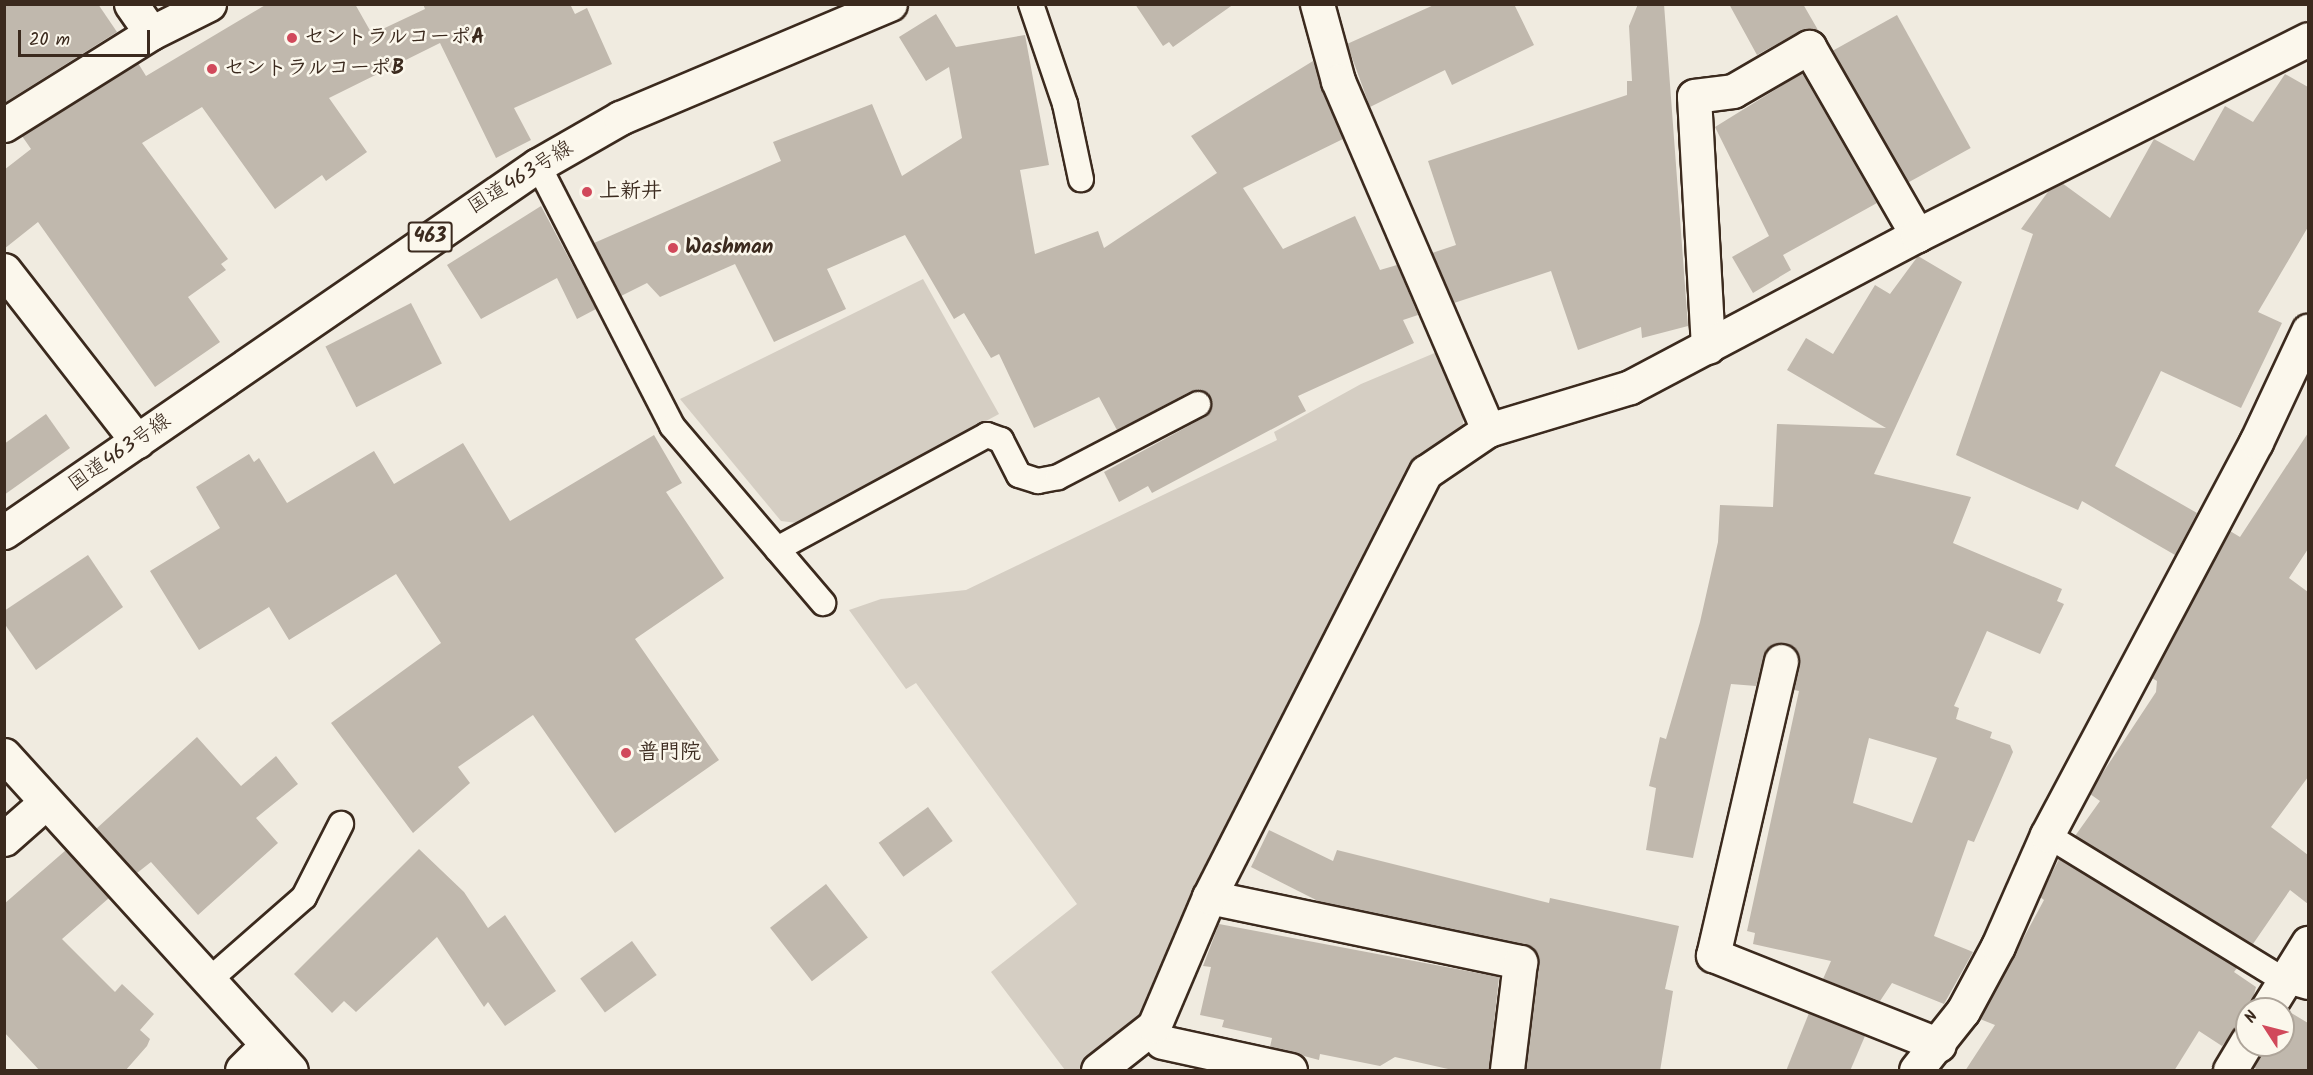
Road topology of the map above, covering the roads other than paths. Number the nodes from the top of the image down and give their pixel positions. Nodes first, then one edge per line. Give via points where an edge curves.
1 (131, 4) edge
2 (209, 4) edge
3 (1031, 4) edge
4 (1317, 4) edge
5 (876, 7) edge
6 (151, 33) junction
7 (2308, 39) edge
8 (4, 124) edge
9 (538, 165) junction
10 (1081, 179) dead end
11 (1917, 235) junction
12 (4, 270) edge
13 (2308, 331) edge
14 (1708, 347) junction
15 (1198, 404) dead end
16 (1488, 430) junction
17 (137, 441) junction
18 (4, 532) edge
19 (777, 549) junction
20 (823, 603) dead end
21 (1781, 661) dead end
22 (4, 755) edge
23 (45, 803) junction
24 (341, 824) dead end
25 (2047, 835) junction
26 (4, 839) edge
27 (1209, 897) junction
28 (2308, 943) edge
29 (207, 982) junction
30 (2296, 984) edge
31 (2281, 997) edge
32 (266, 1046) junction
33 (1160, 1046) edge
34 (2238, 1057) edge
35 (1927, 1062) edge
36 (242, 1071) edge
37 (291, 1071) edge
38 (1098, 1071) edge
39 (1290, 1071) edge
40 (1507, 1071) edge
41 (2230, 1071) edge

1 - 6 main road
2 - 6 main road
3 - 10 lane via 1065,104
4 - 16 main road via 1338,81
5 - 9 main road, 国道463号線 / 463 via 620,118
6 - 8 main road
7 - 11 main road
9 - 17 main road, 国道463号線 / 463
9 - 19 lane via 672,426
11 - 14 main road
11 - 14 main road via 1809,47 1733,91 1694,96
12 - 17 main road
13 - 25 main road
14 - 16 main road via 1630,387
15 - 19 lane via 1058,477 1038,481 1019,475 1001,440 987,435
16 - 27 main road via 1426,472 1409,496 1314,700
17 - 18 main road, 国道463号線 / 463
19 - 20 lane
21 - 35 main road via 1713,955
22 - 23 main road
23 - 26 main road
23 - 29 main road
24 - 29 lane via 304,897
25 - 30 lane
25 - 35 main road via 1998,946
27 - 33 main road
27 - 40 main road via 1520,962
28 - 30 main road
29 - 32 main road
30 - 31 main road
32 - 36 main road
32 - 37 main road
33 - 38 main road
33 - 39 main road
34 - 41 main road

